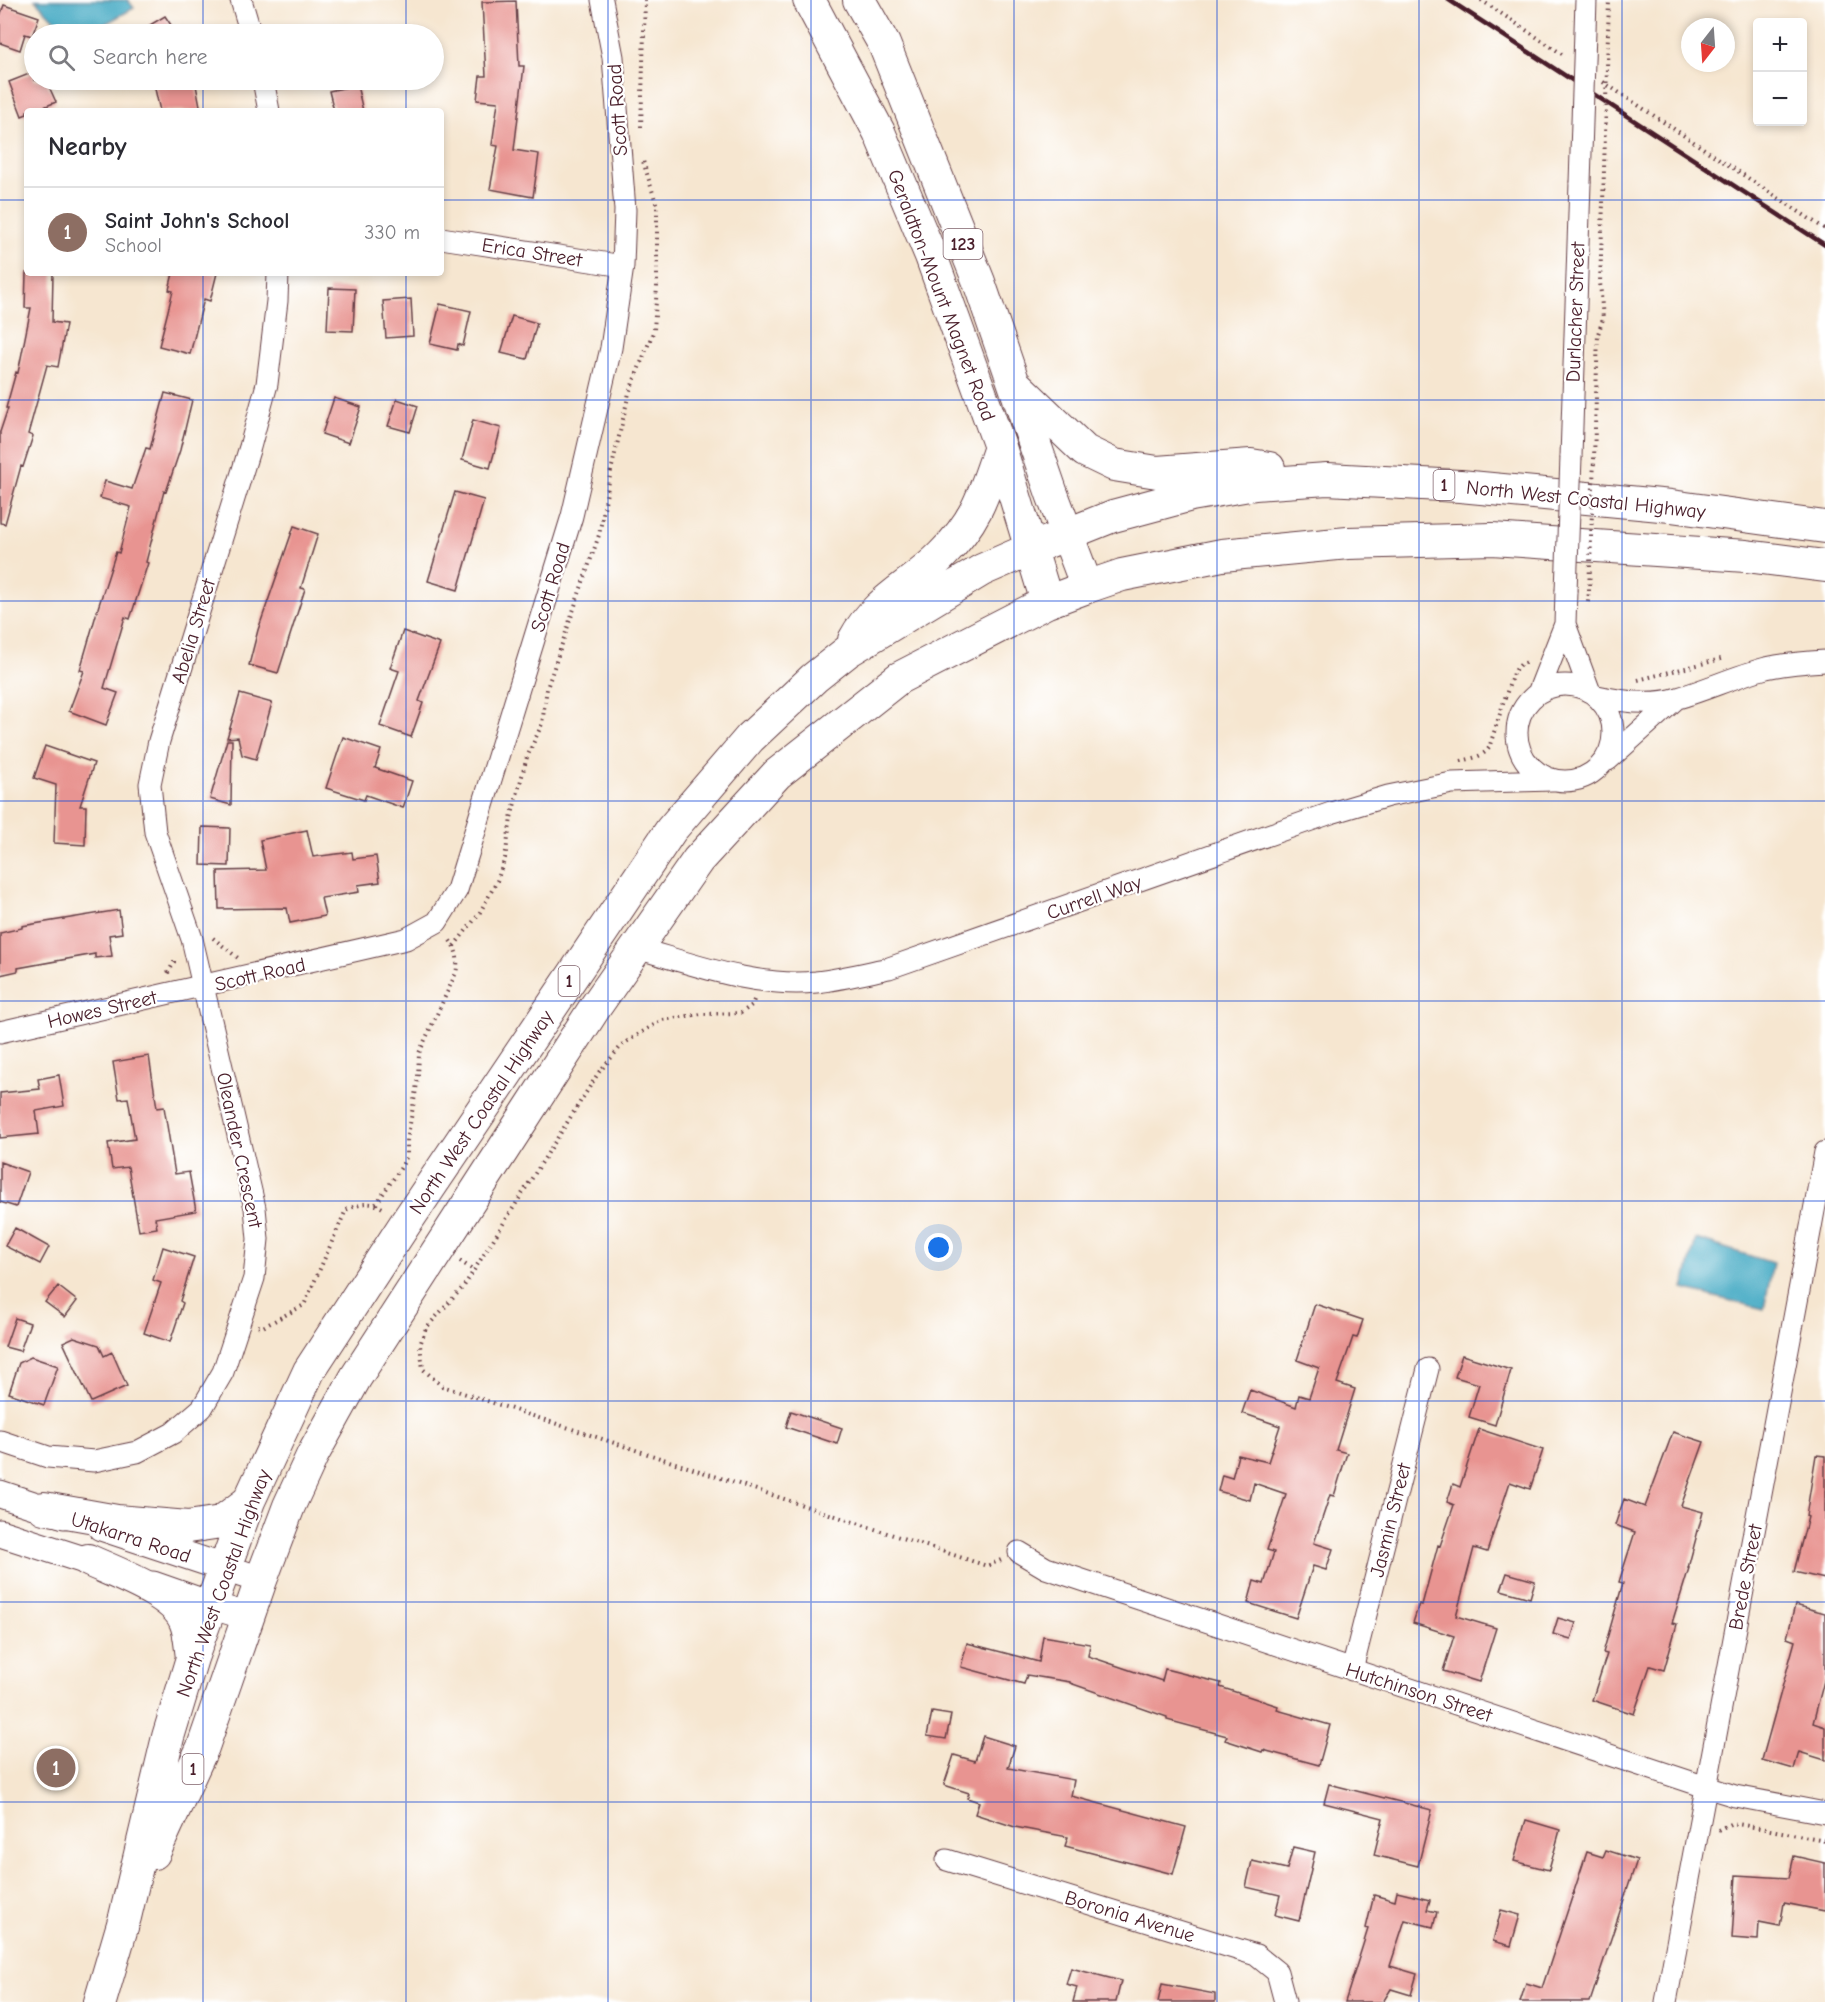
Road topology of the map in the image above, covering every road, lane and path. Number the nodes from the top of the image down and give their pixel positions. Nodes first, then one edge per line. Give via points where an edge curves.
1 (241, 0) edge
2 (602, 0) edge
3 (809, 0) edge
4 (859, 0) edge
5 (1481, 0) edge
6 (1587, 0) edge
7 (1609, 0) edge
8 (248, 24) edge
9 (1570, 60) dead end
10 (1600, 80) dead end
11 (265, 90) edge
12 (268, 108) edge
13 (1825, 229) edge
14 (444, 238) edge
15 (623, 266) junction
16 (278, 276) edge
17 (1013, 382) junction
18 (1000, 447) junction
19 (1327, 479) junction
20 (1825, 527) edge
21 (1067, 534) junction
22 (1030, 549) junction
23 (1825, 567) edge
24 (1087, 587) junction
25 (1589, 591) dead end
26 (1047, 602) junction
27 (1565, 624) junction
28 (848, 651) junction
29 (1724, 658) dead end
30 (1825, 661) edge
31 (1537, 663) dead end
32 (1637, 680) dead end
33 (1538, 693) junction
34 (1593, 694) junction
35 (1677, 698) junction
36 (1454, 762) dead end
37 (1602, 765) junction
38 (1552, 780) junction
39 (454, 946) dead end
40 (636, 948) junction
41 (204, 986) junction
42 (756, 993) dead end
43 (0, 1032) edge
44 (1825, 1152) edge
45 (454, 1258) dead end
46 (473, 1270) junction
47 (254, 1325) dead end
48 (1428, 1369) dead end
49 (0, 1441) edge
50 (0, 1494) edge
51 (249, 1501) junction
52 (44, 1508) junction
53 (0, 1533) edge
54 (1019, 1552) dead end
55 (88, 1560) junction
56 (987, 1566) dead end
57 (224, 1568) junction
58 (261, 1580) junction
59 (210, 1605) junction
60 (249, 1617) junction
61 (192, 1658) junction
62 (1353, 1670) junction
63 (1706, 1787) junction
64 (1825, 1812) edge
65 (1714, 1832) dead end
66 (1825, 1840) edge
67 (947, 1860) dead end
68 (125, 1917) junction
69 (100, 2002) edge
70 (1285, 2002) edge
71 (1666, 2002) edge

1 - 8 street
2 - 15 street, Scott Road via 613,57 625,210
3 - 18 highway, Geraldton-Mount Magnet Road / 123 via 879,132 931,256
4 - 17 highway, Geraldton-Mount Magnet Road / 123 via 884,44 979,282
5 - 9 path
6 - 27 street, Durlacher Street, bridge
7 - 25 path, bridge via 1600,282 1603,319 1598,334
10 - 13 path
11 - 12 street
14 - 15 street, Erica Street
15 - 41 street, Scott Road via 611,348 572,516 457,890 437,922 406,939
16 - 41 street, Abelia Street via 267,384 159,741 150,784 155,832
17 - 19 highway via 1085,451 1114,465 1157,472 1251,465
17 - 21 highway, Geraldton-Mount Magnet Road / 123
18 - 22 highway, Geraldton-Mount Magnet Road / 123
18 - 28 highway via 970,523 941,556 864,622
19 - 20 highway, North West Coastal Highway / 1 via 1472,487 1671,506
19 - 21 highway, North West Coastal Highway / 1 via 1255,484 1191,495 1113,516
21 - 22 highway, North West Coastal Highway / 1
21 - 24 highway, Geraldton-Mount Magnet Road / 123
22 - 26 highway, Geraldton-Mount Magnet Road / 123
22 - 28 highway, North West Coastal Highway / 1 via 982,570
23 - 24 highway, North West Coastal Highway / 1 via 1746,556 1492,539 1348,543 1222,555 1122,575
24 - 26 highway, North West Coastal Highway / 1
26 - 40 highway, North West Coastal Highway / 1 via 899,678 777,774 698,860
27 - 33 street, Durlacher Street
27 - 34 street, Durlacher Street
28 - 51 highway, North West Coastal Highway / 1 via 750,738 671,830 309,1371
29 - 32 path
30 - 35 street via 1767,668
31 - 36 path via 1521,664 1513,673 1484,754
33 - 34 street via 1564,684
33 - 38 street via 1520,714 1517,741 1528,765
34 - 35 street via 1641,703
34 - 37 street via 1608,710 1614,727 1609,754
35 - 37 street
37 - 38 street via 1579,780
38 - 40 street, Currell Way via 1452,783 1388,796 889,968 815,982 760,980
39 - 47 path via 459,961 456,973 419,1053 407,1156 376,1204 346,1210 304,1305 262,1327
40 - 58 highway, North West Coastal Highway / 1 via 356,1377 312,1456
41 - 43 street, Howes Street
41 - 49 street, Oleander Crescent via 255,1208 258,1239 254,1278 223,1372 201,1408 173,1433 137,1452 94,1461 48,1457
42 - 46 path via 752,1005 741,1013 663,1020 623,1044 599,1072
44 - 63 street, Brede Street
45 - 46 path
46 - 56 path via 464,1286 426,1328 420,1345 423,1369 442,1386
48 - 62 street, Jasmin Street
50 - 52 main road, Utakarra Road
51 - 52 highway via 221,1522 188,1527 117,1521
51 - 57 highway, North West Coastal Highway / 1
52 - 57 main road, Utakarra Road
53 - 55 main road, Utakarra Road
54 - 62 street, Hutchinson Street via 1046,1569
55 - 59 main road, Utakarra Road
55 - 61 highway via 160,1593 180,1610 188,1629
57 - 58 main road, Utakarra Road
57 - 59 highway, North West Coastal Highway / 1
58 - 60 highway, North West Coastal Highway / 1
59 - 60 main road, Utakarra Road
59 - 61 highway, North West Coastal Highway / 1
60 - 68 highway, North West Coastal Highway / 1 via 203,1747
61 - 68 highway, North West Coastal Highway / 1 via 168,1737
62 - 63 street, Hutchinson Street
63 - 64 street, Hutchinson Street
63 - 71 street, Brede Street
65 - 66 path via 1732,1823
67 - 70 street, Boronia Avenue via 1256,1955 1277,1972
68 - 69 highway, North West Coastal Highway / 1

